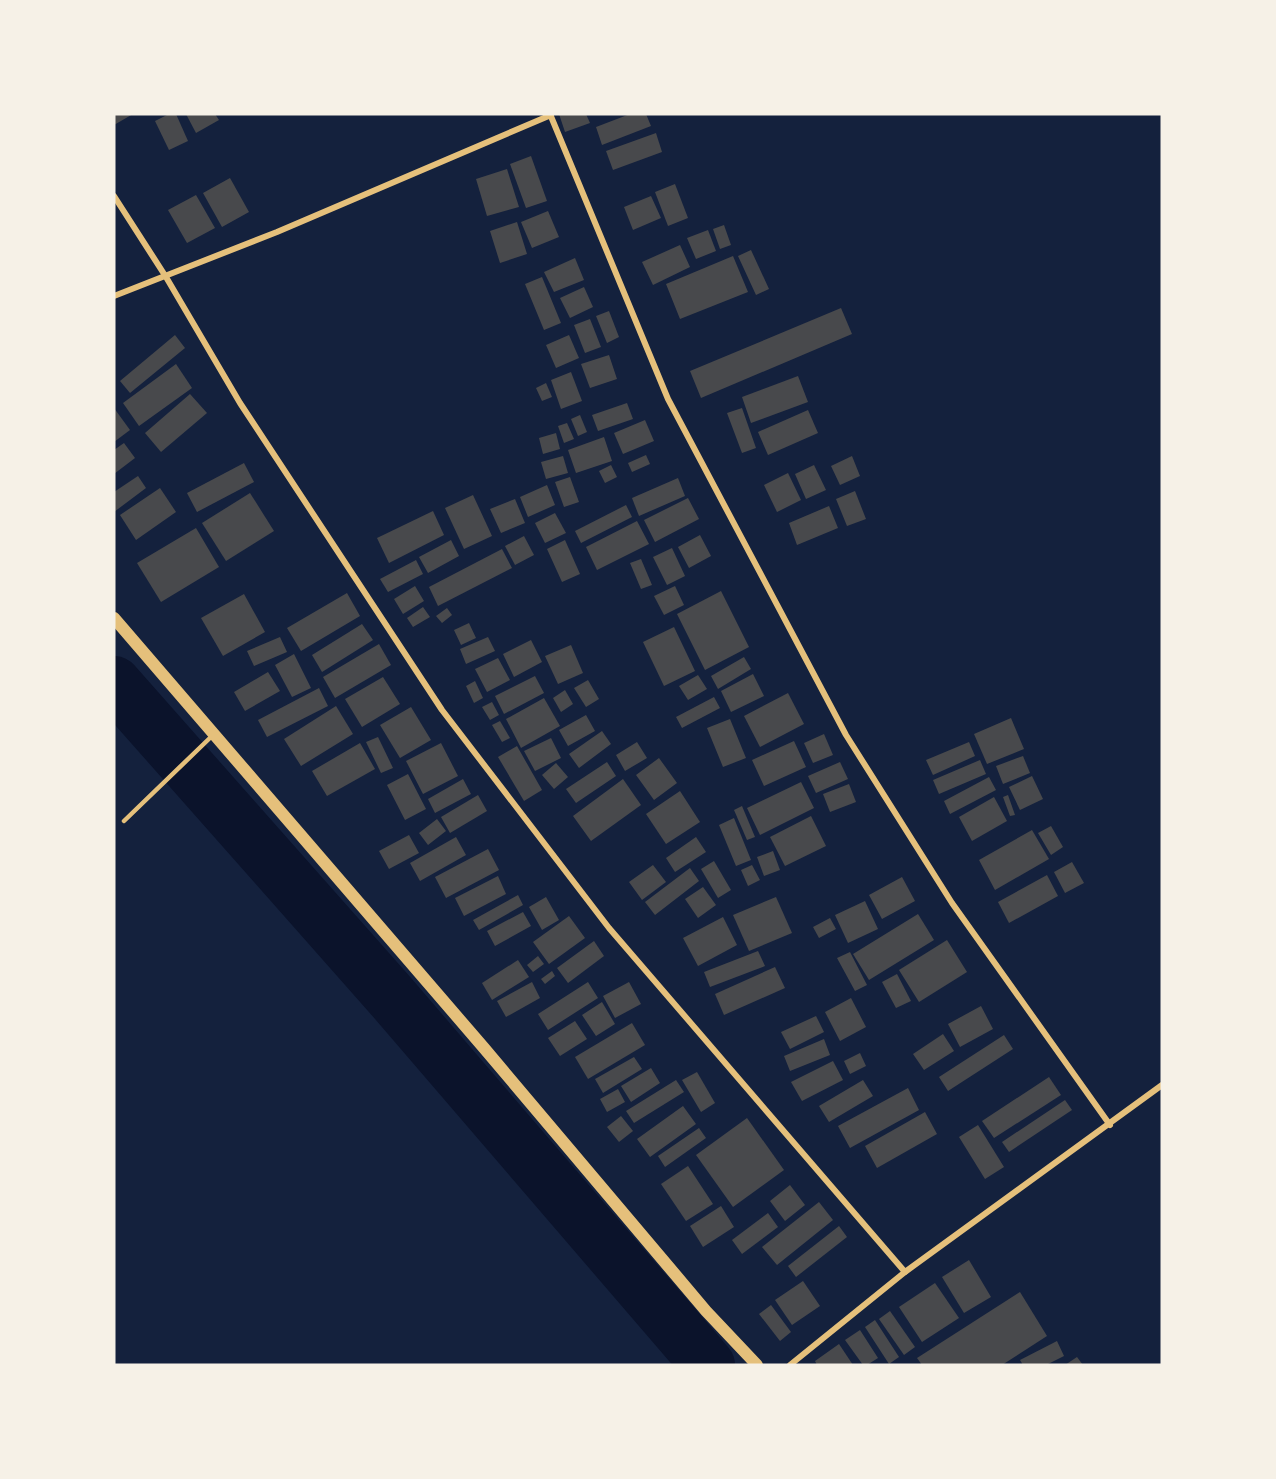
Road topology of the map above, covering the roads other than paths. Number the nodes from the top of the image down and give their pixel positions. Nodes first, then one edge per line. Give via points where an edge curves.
1 (550, 115) edge
2 (114, 196) edge
3 (166, 277) junction
4 (114, 296) edge
5 (114, 618) edge
6 (215, 734) junction
7 (124, 821) dead end
8 (1162, 1085) edge
9 (1110, 1125) junction
10 (905, 1272) junction
11 (757, 1365) edge
12 (790, 1365) edge

1 - 3 street
1 - 9 street via 668,399 846,735 952,903
2 - 3 street
3 - 4 street
3 - 10 street via 240,403 442,710 609,928
5 - 6 main road
6 - 7 lane
6 - 11 main road via 706,1311
8 - 9 street
9 - 10 street
10 - 12 street

